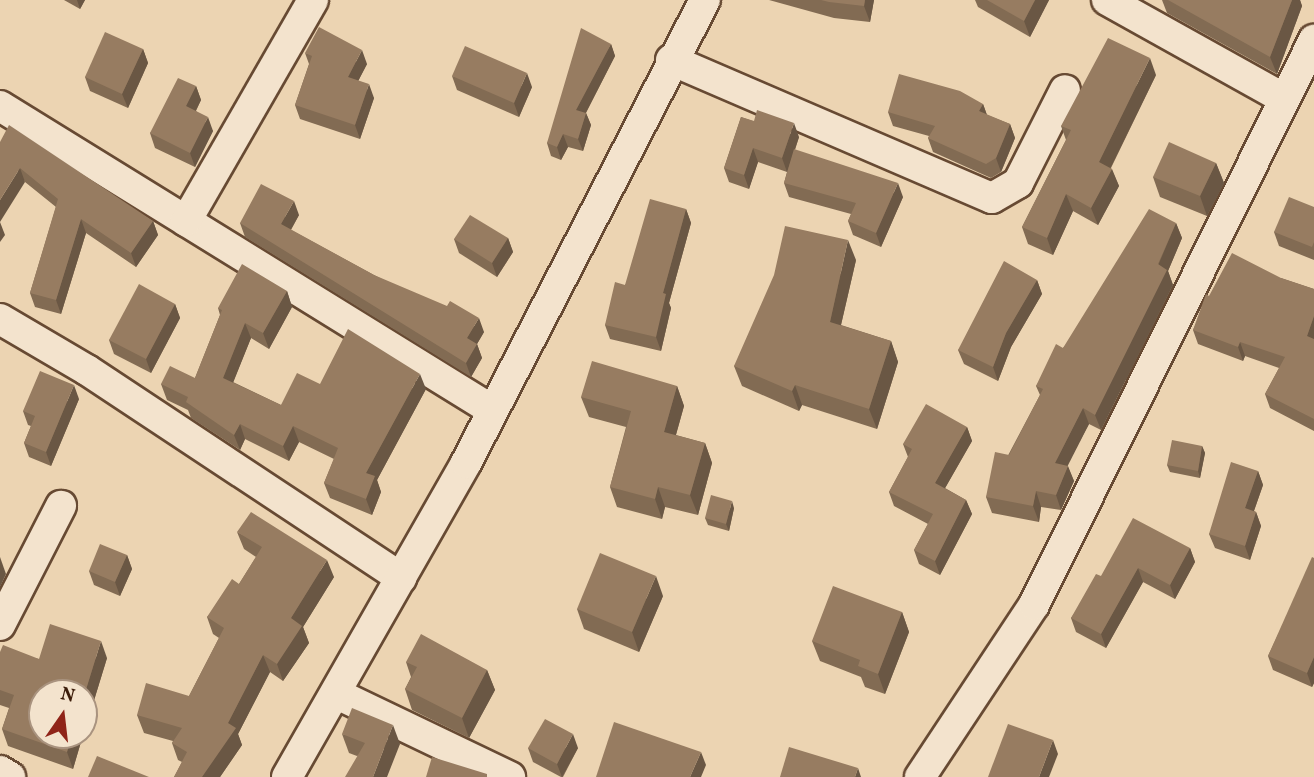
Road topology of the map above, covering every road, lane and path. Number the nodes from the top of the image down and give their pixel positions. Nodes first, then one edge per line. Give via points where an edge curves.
1 (313, 0) edge
2 (705, 0) edge
3 (1107, 0) edge
4 (1314, 40) edge
5 (671, 60) junction
6 (1065, 90) dead end
7 (1283, 98) junction
8 (0, 106) edge
9 (186, 221) junction
10 (0, 319) edge
11 (492, 410) junction
12 (61, 506) dead end
13 (401, 578) junction
14 (0, 625) edge
15 (337, 694) junction
16 (0, 771) edge
17 (9, 777) edge
18 (287, 777) edge
19 (510, 777) edge
20 (920, 777) edge

1 - 9 street
2 - 5 street
3 - 7 street
4 - 7 street
5 - 6 street via 992,198 1018,183
5 - 11 street
7 - 20 street via 1034,605
8 - 9 street
9 - 11 street
10 - 13 street via 87,370
11 - 13 street
12 - 14 street
13 - 15 street
15 - 18 street
15 - 19 street
16 - 17 street

